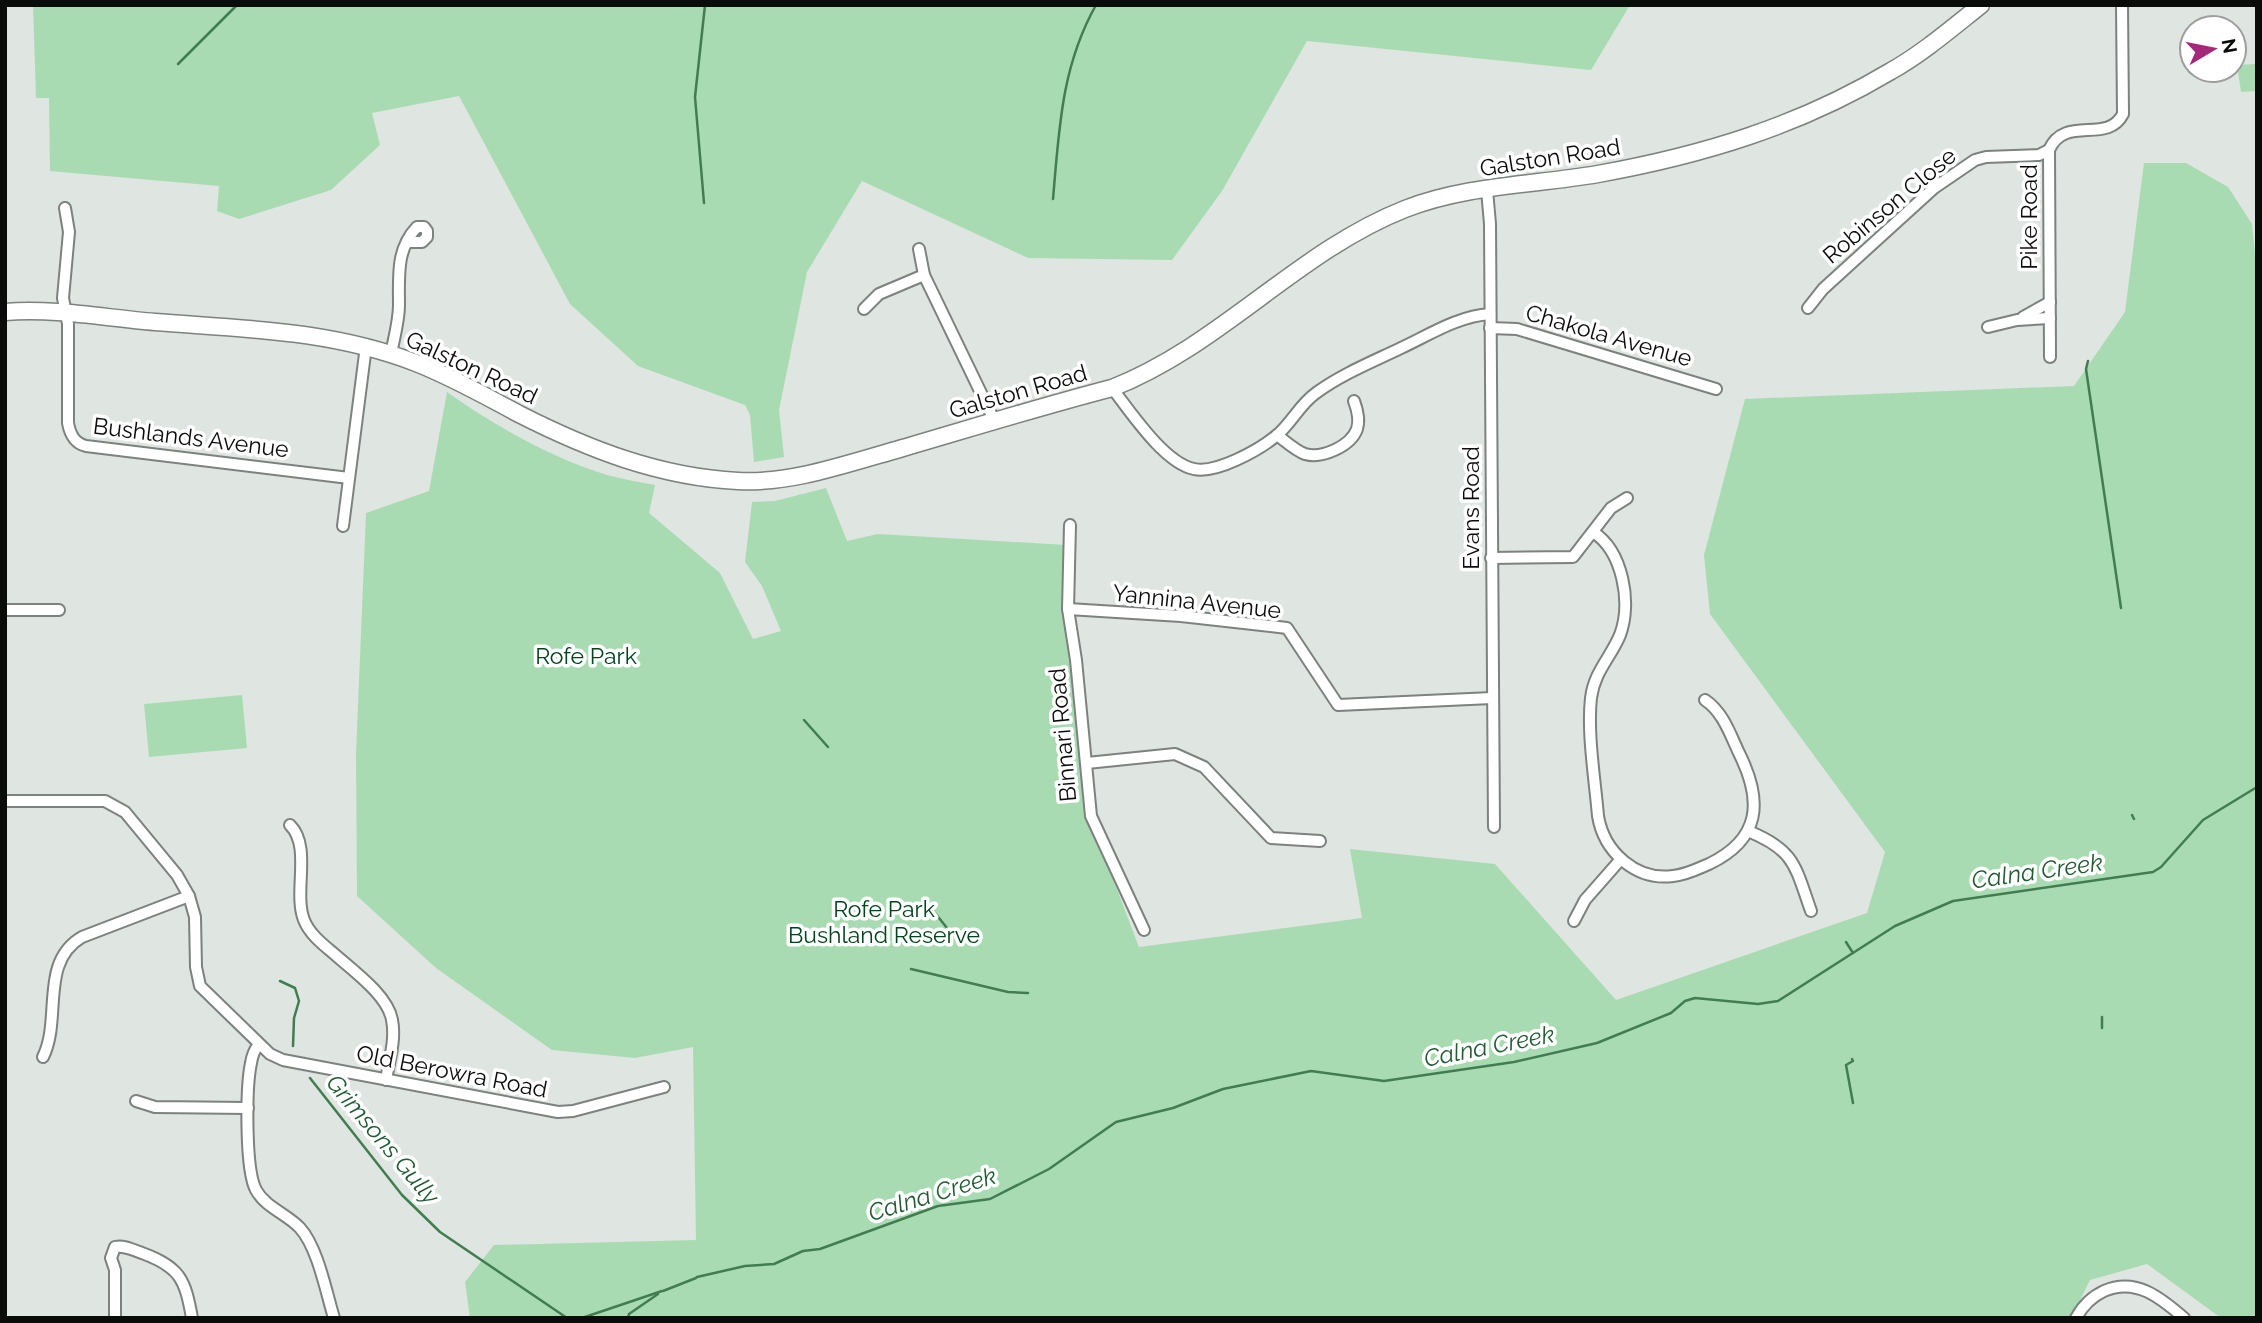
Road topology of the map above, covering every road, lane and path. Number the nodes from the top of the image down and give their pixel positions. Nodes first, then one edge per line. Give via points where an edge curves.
1 (1981, 5) edge
2 (2122, 5) edge
3 (2049, 150) junction
4 (1487, 190) junction
5 (65, 208) dead end
6 (408, 242) dead end
7 (919, 249) dead end
8 (924, 275) junction
9 (2050, 302) junction
10 (1808, 308) dead end
11 (864, 309) dead end
12 (5, 312) edge
13 (66, 312) junction
14 (1490, 314) junction
15 (2050, 318) junction
16 (2017, 320) junction
17 (1989, 327) dead end
18 (1490, 328) junction
19 (366, 346) junction
20 (391, 354) junction
21 (2050, 357) dead end
22 (1112, 388) junction
23 (1716, 388) dead end
24 (1354, 401) dead end
25 (995, 422) junction
26 (1277, 435) junction
27 (349, 478) junction
28 (1627, 498) dead end
29 (1070, 524) dead end
30 (344, 526) dead end
31 (1593, 532) junction
32 (1491, 558) junction
33 (1068, 609) junction
34 (5, 610) edge
35 (59, 610) dead end
36 (1492, 698) junction
37 (1705, 700) dead end
38 (1087, 763) junction
39 (5, 801) edge
40 (290, 825) dead end
41 (1494, 827) dead end
42 (1748, 831) junction
43 (1320, 841) dead end
44 (1621, 859) junction
45 (189, 896) junction
46 (1811, 911) dead end
47 (1574, 921) dead end
48 (1144, 930) dead end
49 (259, 1044) junction
50 (43, 1057) dead end
51 (386, 1080) junction
52 (664, 1087) dead end
53 (135, 1101) dead end
54 (248, 1108) junction
55 (115, 1318) edge
56 (192, 1318) edge
57 (334, 1318) edge
58 (2076, 1318) edge
59 (2184, 1318) edge

1 - 4 main road, Galston Road via 1892,71 1766,132 1702,153
2 - 3 street, Pike Road via 2123,114 2109,128 2063,134
3 - 9 street, Pike Road
3 - 10 street, Robinson Close via 2039,155 1986,157 1965,166 1924,197
4 - 14 street, Evans Road
4 - 22 main road, Galston Road via 1444,197 1381,219 1336,245 1170,361
5 - 13 street via 69,232 63,298
6 - 20 street via 397,278 398,314
7 - 8 street
8 - 11 street via 879,294
8 - 25 street
9 - 15 street, Pike Road
9 - 16 street
12 - 13 main road, Galston Road
13 - 19 main road, Galston Road via 297,333
13 - 27 street, Bushlands Avenue via 68,423 77,443
14 - 18 street, Evans Road
14 - 26 street via 1463,319 1333,382 1312,395
15 - 16 street
15 - 21 street, Pike Road
16 - 17 street
18 - 23 street, Chakola Avenue via 1517,329
18 - 32 street, Evans Road
19 - 20 main road, Galston Road
19 - 27 street
20 - 25 main road, Galston Road via 614,457 714,479 748,482 790,476
22 - 25 main road, Galston Road
22 - 26 street via 1144,431 1178,463 1195,470 1245,456
24 - 26 street via 1357,430 1331,453 1306,454
27 - 30 street
28 - 31 street via 1611,508
29 - 33 street, Binnari Road
31 - 32 street via 1570,558
31 - 44 street via 1609,548 1622,586 1623,623 1597,674 1590,714 1600,825 1610,848
32 - 36 street, Evans Road
33 - 36 street, Yannina Avenue via 1287,628 1338,705
33 - 38 street, Binnari Road
34 - 35 street
36 - 41 street, Evans Road
37 - 42 street via 1722,718 1749,774 1753,805
38 - 43 street via 1175,754 1203,767 1271,838
38 - 48 street, Binnari Road via 1091,816
39 - 45 street, Old Berowra Road via 88,800 115,805 177,875
40 - 51 street via 300,841 304,922 379,995 390,1012 392,1040
42 - 44 street via 1727,855 1682,875 1650,875
42 - 46 street via 1786,852
44 - 47 street via 1585,900
45 - 49 street, Old Berowra Road via 200,986
45 - 50 street via 82,937 67,948 56,970 52,1031
49 - 51 street, Old Berowra Road via 283,1060
49 - 54 street via 251,1063
51 - 52 street, Old Berowra Road via 558,1112
53 - 54 street via 155,1107
54 - 57 street via 253,1184 309,1242
55 - 56 street via 111,1258 119,1246 172,1266 181,1279
58 - 59 street via 2091,1298 2127,1286 2154,1295

